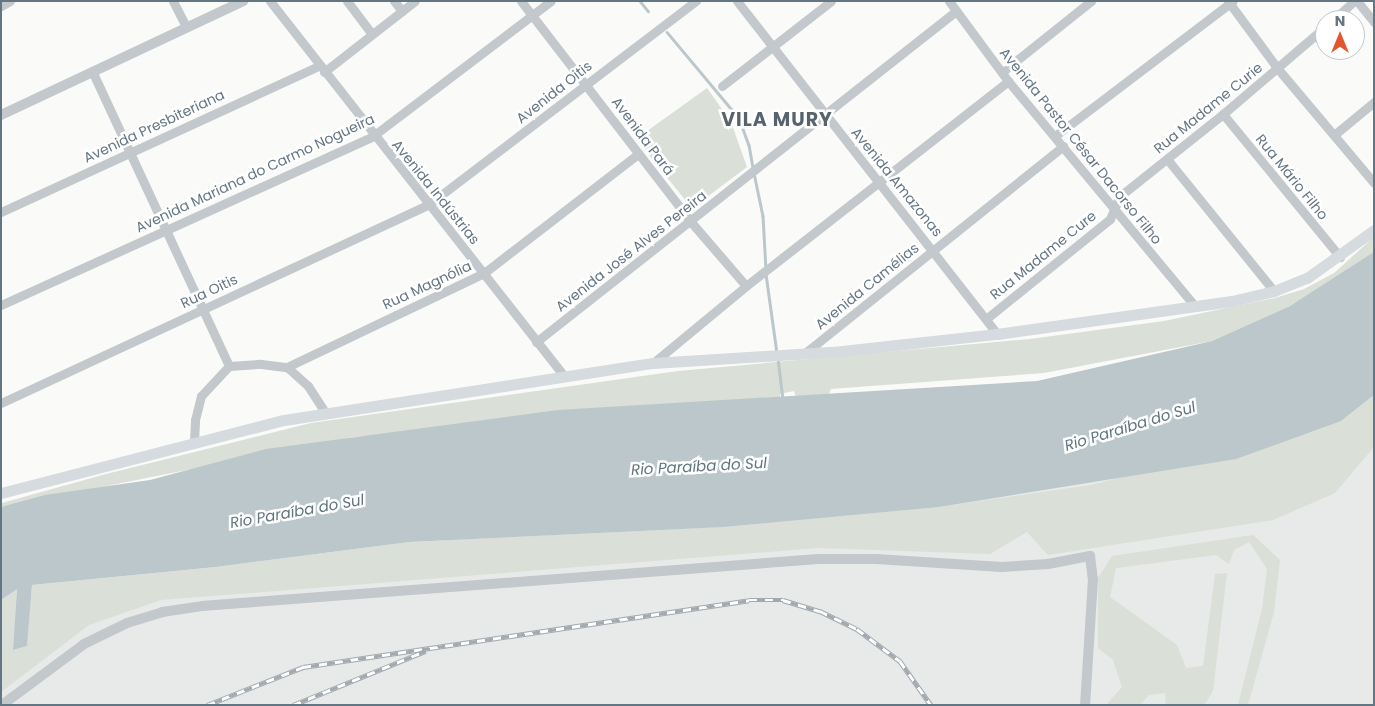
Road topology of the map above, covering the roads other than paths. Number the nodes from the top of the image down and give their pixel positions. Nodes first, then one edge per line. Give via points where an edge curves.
1 (10, 1) edge
2 (173, 1) edge
3 (243, 1) edge
4 (270, 1) edge
5 (348, 1) edge
6 (394, 1) edge
7 (415, 1) edge
8 (521, 1) edge
9 (551, 1) edge
10 (696, 1) edge
11 (737, 1) edge
12 (831, 1) edge
13 (1090, 1) edge
14 (1355, 1) edge
15 (950, 2) edge
16 (1230, 2) edge
17 (1, 6) edge
18 (1344, 10) edge
19 (402, 11) junction
20 (956, 11) junction
21 (531, 15) junction
22 (1374, 22) edge
23 (186, 28) junction
24 (372, 34) junction
25 (1315, 36) edge
26 (772, 47) junction
27 (322, 69) junction
28 (1278, 69) junction
29 (1002, 72) junction
30 (93, 73) junction
31 (1008, 81) junction
32 (586, 84) junction
33 (722, 86) dead end
34 (1374, 102) edge
35 (1223, 114) junction
36 (1, 115) edge
37 (826, 116) junction
38 (1334, 135) junction
39 (374, 136) junction
40 (1055, 136) junction
41 (1062, 146) junction
42 (129, 153) junction
43 (638, 154) junction
44 (1167, 159) junction
45 (879, 181) junction
46 (1374, 183) edge
47 (428, 205) junction
48 (1, 212) edge
49 (1115, 212) junction
50 (691, 222) junction
51 (165, 229) junction
52 (1374, 230) edge
53 (934, 250) junction
54 (1340, 257) junction
55 (484, 274) junction
56 (746, 286) junction
57 (1274, 291) junction
58 (1, 305) edge
59 (1195, 306) junction
60 (200, 310) junction
61 (986, 318) junction
62 (997, 334) junction
63 (536, 342) junction
64 (805, 354) junction
65 (652, 363) junction
66 (229, 366) junction
67 (287, 367) junction
68 (564, 376) junction
69 (1, 403) edge
70 (326, 414) junction
71 (194, 441) junction
72 (1, 493) edge
73 (2, 705) edge
74 (1085, 705) edge

1 - 17 street
2 - 23 street
3 - 23 street
4 - 27 street, Avenida Indústrias
5 - 24 street
6 - 19 street
7 - 19 street, Avenida Presbiteriana
8 - 21 street, Avenida Pará
9 - 21 street, Avenida Mariana do Carmo Nogueira
10 - 32 street, Avenida Oitis
11 - 26 street, Avenida Amazonas
12 - 26 street
13 - 29 street
14 - 18 street
14 - 22 street
15 - 20 street, Avenida Pastor César Dacorso Filho
16 - 28 street
16 - 40 street
19 - 24 street, Avenida Presbiteriana
20 - 29 street, Avenida Pastor César Dacorso Filho
20 - 37 street
21 - 32 street, Avenida Pará
21 - 39 street, Avenida Mariana do Carmo Nogueira
23 - 30 street
24 - 27 street, Avenida Presbiteriana
25 - 28 street, Rua Madame Curie
26 - 33 street
26 - 37 street, Avenida Amazonas
27 - 39 street, Avenida Indústrias
27 - 42 street, Avenida Presbiteriana
28 - 35 street, Rua Madame Curie
28 - 38 street
29 - 31 street, Avenida Pastor César Dacorso Filho
30 - 36 street
30 - 42 street
31 - 40 street, Avenida Pastor César Dacorso Filho
31 - 45 street
32 - 43 street, Avenida Pará
32 - 47 street, Avenida Oitis via 452,190
34 - 38 street
35 - 44 street, Rua Madame Curie
35 - 54 street, Rua Mário Filho
37 - 45 street, Avenida Amazonas
37 - 50 street, Avenida José Alves Pereira
38 - 46 street
39 - 47 street, Avenida Indústrias
39 - 51 street, Avenida Mariana do Carmo Nogueira
40 - 41 street, Avenida Pastor César Dacorso Filho
41 - 49 street, Avenida Pastor César Dacorso Filho
41 - 53 street, Avenida Camélias
42 - 48 street, Avenida Presbiteriana
42 - 51 street
43 - 50 street, Avenida Pará
43 - 55 street, Rua Magnólia
44 - 49 street, Rua Madame Curie via 1119,197
44 - 57 street
45 - 53 street, Avenida Amazonas
45 - 56 street
47 - 55 street, Avenida Indústrias
47 - 60 street, Rua Oitis
49 - 59 street, Avenida Pastor César Dacorso Filho
49 - 61 street, Rua Madame Cure
50 - 56 street, Avenida Pará
50 - 63 street, Avenida José Alves Pereira
51 - 58 street, Avenida Mariana do Carmo Nogueira
51 - 60 street
52 - 54 main road
53 - 61 street, Avenida Amazonas
53 - 64 street, Avenida Camélias
54 - 57 main road via 1307,278
55 - 63 street, Avenida Indústrias
55 - 67 street, Rua Magnólia
56 - 65 street
57 - 59 main road
59 - 62 main road
60 - 66 street
60 - 69 street, Rua Oitis
61 - 62 street, Avenida Amazonas
62 - 64 main road
63 - 68 street, Avenida Indústrias
64 - 65 main road
65 - 68 main road
66 - 67 street via 261,364
66 - 71 street via 201,396
67 - 70 street via 308,386
68 - 70 main road
70 - 71 main road via 284,420
71 - 72 main road
73 - 74 street via 84,644 127,623 162,612 202,606 818,559 876,558 1002,567 1048,564 1090,556 1093,579

